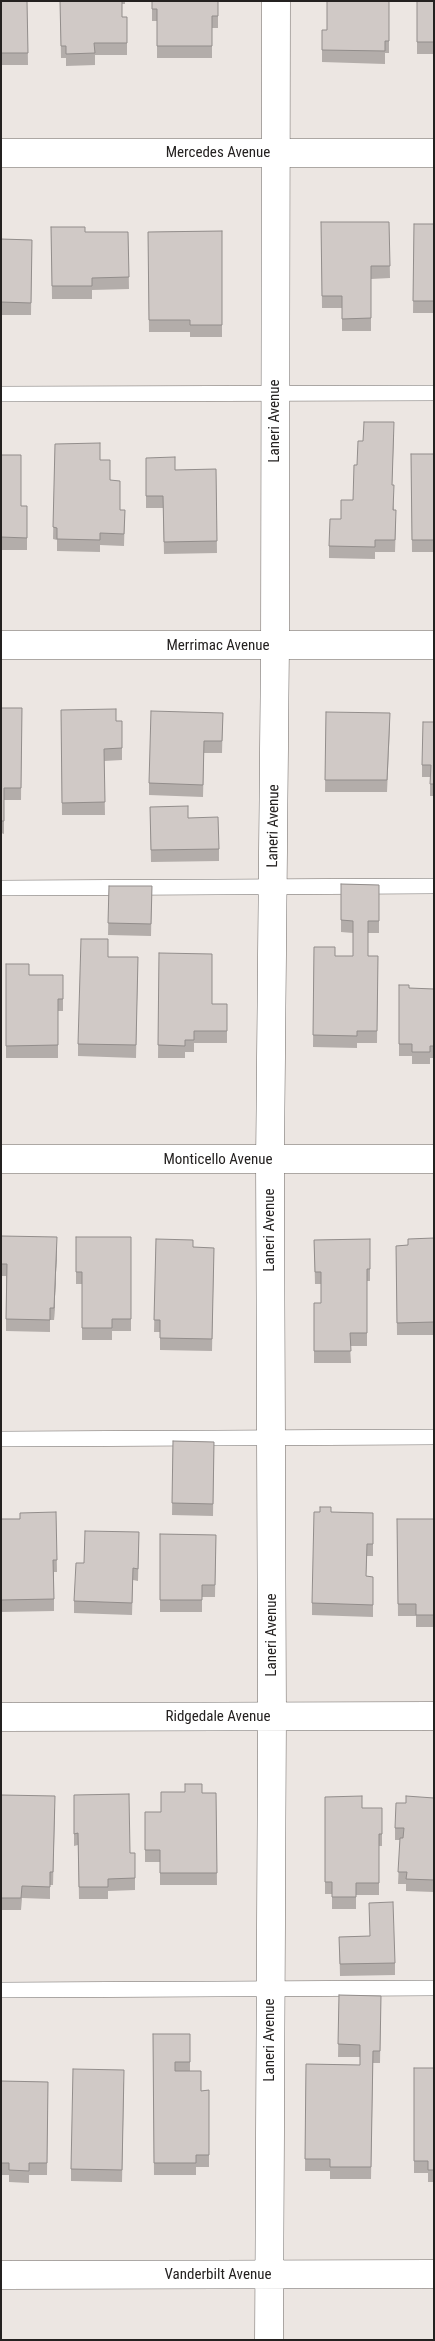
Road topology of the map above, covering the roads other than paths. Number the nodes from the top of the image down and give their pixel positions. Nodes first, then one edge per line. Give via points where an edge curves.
1 (276, 1) edge
2 (1, 153) edge
3 (275, 153) junction
4 (434, 154) edge
5 (275, 393) junction
6 (434, 393) edge
7 (1, 394) edge
8 (434, 645) edge
9 (1, 646) edge
10 (275, 646) junction
11 (434, 886) edge
12 (273, 887) junction
13 (1, 888) edge
14 (434, 1159) edge
15 (1, 1160) edge
16 (270, 1160) junction
17 (434, 1437) edge
18 (271, 1438) junction
19 (1, 1439) edge
20 (434, 1716) edge
21 (1, 1717) edge
22 (272, 1717) junction
23 (270, 1988) junction
24 (434, 1988) edge
25 (1, 1990) edge
26 (434, 2274) edge
27 (1, 2275) edge
28 (269, 2275) junction
29 (269, 2340) edge

1 - 3 street, Laneri Avenue
2 - 3 street, Mercedes Avenue
3 - 4 street, Mercedes Avenue
3 - 5 street, Laneri Avenue
5 - 6 lane
5 - 7 lane
5 - 10 street, Laneri Avenue
8 - 10 street, Merrimac Avenue
9 - 10 street, Merrimac Avenue
10 - 12 street, Laneri Avenue
11 - 12 lane
12 - 13 lane
12 - 16 street, Laneri Avenue
14 - 16 street, Monticello Avenue
15 - 16 street, Monticello Avenue
16 - 18 street, Laneri Avenue
17 - 18 lane
18 - 19 lane
18 - 22 street, Laneri Avenue
20 - 22 street, Ridgedale Avenue
21 - 22 street, Ridgedale Avenue
22 - 23 street, Laneri Avenue
23 - 24 lane
23 - 25 lane
23 - 28 street, Laneri Avenue
26 - 28 street, Vanderbilt Avenue
27 - 28 street, Vanderbilt Avenue
28 - 29 street, Laneri Avenue

